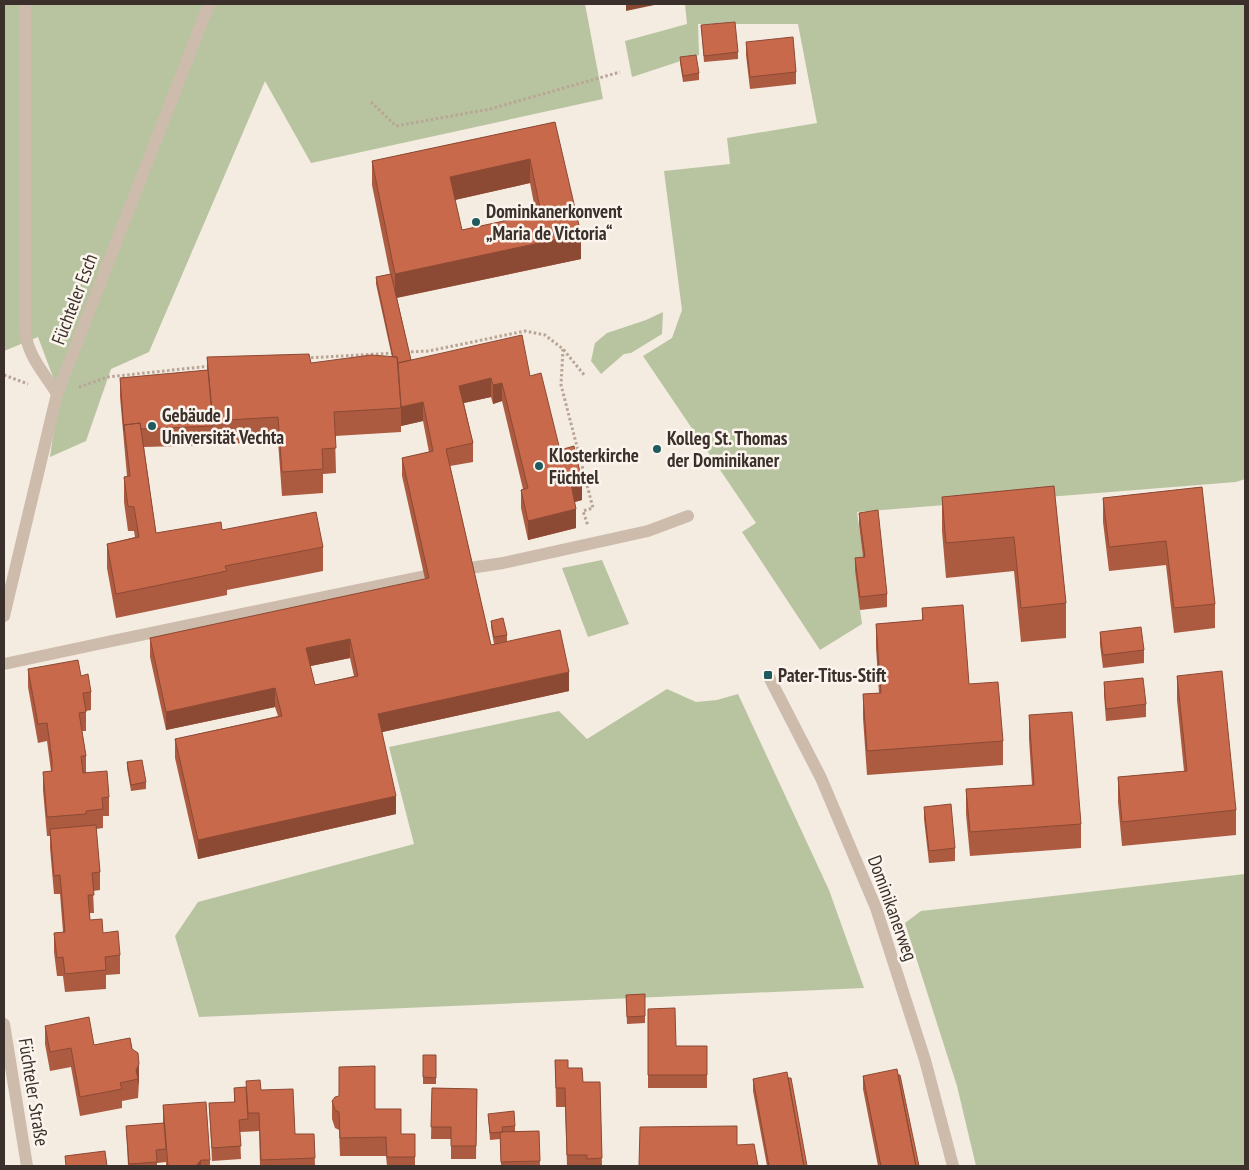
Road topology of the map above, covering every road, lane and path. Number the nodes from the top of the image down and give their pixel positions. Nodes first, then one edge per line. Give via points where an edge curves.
1 (25, 4) edge
2 (209, 4) edge
3 (620, 72) dead end
4 (371, 102) dead end
5 (563, 348) junction
6 (303, 358) edge
7 (211, 366) edge
8 (585, 376) dead end
9 (57, 394) junction
10 (688, 516) dead end
11 (593, 544) junction
12 (470, 568) edge
13 (425, 576) edge
14 (4, 616) edge
15 (4, 664) edge
16 (768, 675) dead end
17 (4, 1024) edge
18 (27, 1166) edge
19 (954, 1166) edge

1 - 9 street via 26,340 34,360
2 - 9 street, Füchteler Esch
3 - 4 path via 490,109 396,126
5 - 6 path via 545,335 525,331 429,351
5 - 8 path
5 - 11 path via 561,385 593,508 584,511
7 - 9 path via 108,377
9 - 14 street, Füchteler Esch
10 - 11 street via 648,532
11 - 12 street
13 - 15 street
16 - 19 street, Dominikanerweg via 820,778 876,908 926,1060
17 - 18 street, Füchteler Straße

